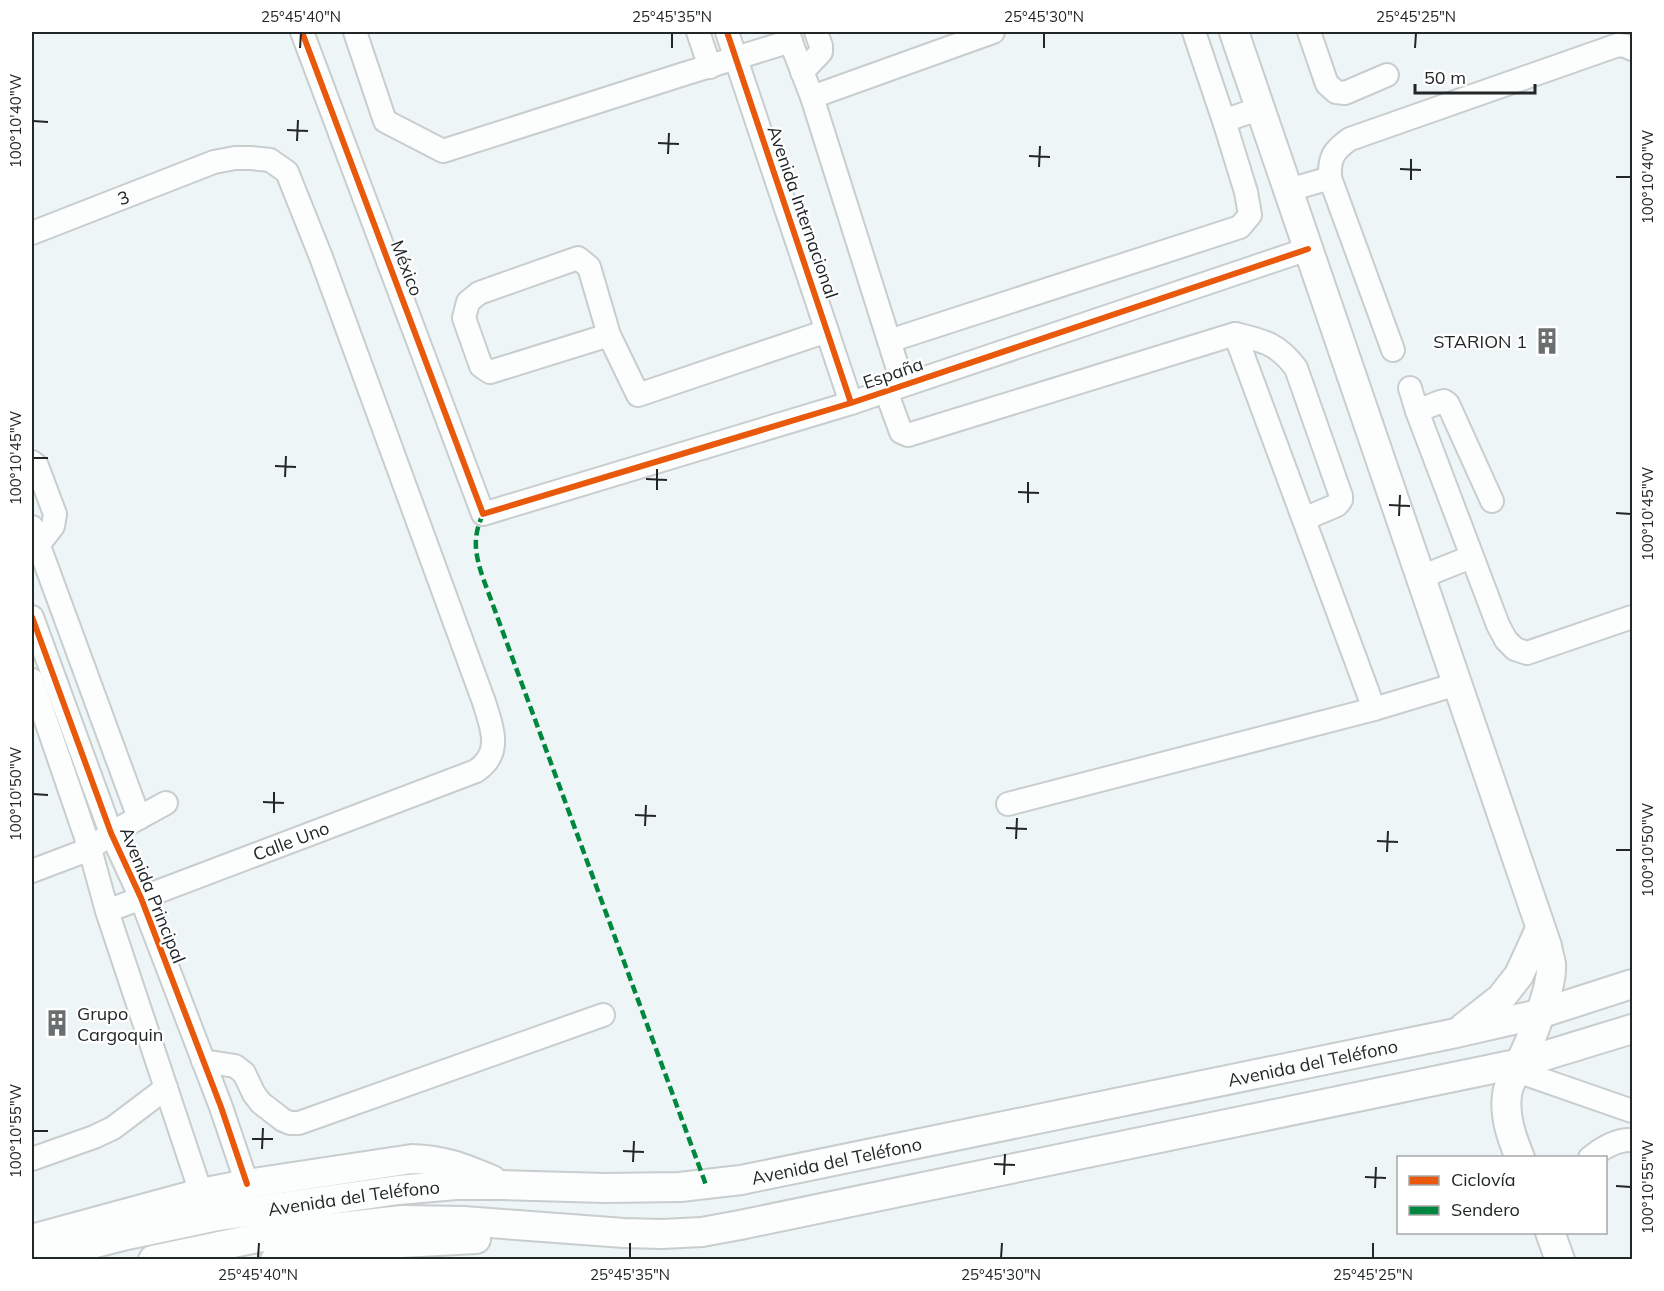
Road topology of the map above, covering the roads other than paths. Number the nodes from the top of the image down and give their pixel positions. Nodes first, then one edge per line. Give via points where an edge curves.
1 (302, 32) edge
2 (355, 32) edge
3 (698, 32) edge
4 (727, 32) edge
5 (816, 32) edge
6 (993, 32) edge
7 (1194, 32) edge
8 (1234, 32) edge
9 (1309, 32) edge
10 (789, 37) edge
11 (1632, 49) edge
12 (736, 59) junction
13 (710, 67) junction
14 (802, 72) junction
15 (1387, 75) dead end
16 (812, 97) junction
17 (1261, 108) junction
18 (1225, 124) junction
19 (1330, 178) junction
20 (1289, 190) junction
21 (32, 233) edge
22 (1308, 249) junction
23 (827, 331) junction
24 (1235, 334) junction
25 (609, 335) junction
26 (889, 341) junction
27 (1394, 350) dead end
28 (894, 388) junction
29 (1410, 388) dead end
30 (851, 403) junction
31 (1416, 411) junction
32 (32, 462) edge
33 (1492, 501) dead end
34 (483, 514) joint
35 (1304, 519) junction
36 (34, 542) edge
37 (1471, 557) junction
38 (1421, 577) junction
39 (32, 617) edge
40 (1632, 617) edge
41 (81, 660) junction
42 (32, 680) edge
43 (1457, 684) junction
44 (65, 708) junction
45 (1374, 709) junction
46 (46, 721) junction
47 (476, 771) joint
48 (166, 803) dead end
49 (1008, 804) dead end
50 (139, 818) junction
51 (111, 833) junction
52 (90, 849) junction
53 (32, 870) edge
54 (141, 898) junction
55 (107, 911) junction
56 (1540, 929) junction
57 (1632, 984) edge
58 (1539, 1014) junction
59 (603, 1015) dead end
60 (1632, 1029) edge
61 (1456, 1033) junction
62 (203, 1061) junction
63 (1519, 1067) junction
64 (166, 1088) junction
65 (1632, 1111) edge
66 (1632, 1140) edge
67 (1519, 1156) edge
68 (1593, 1156) edge
69 (32, 1159) edge
70 (247, 1184) junction
71 (502, 1185) junction
72 (201, 1193) junction
73 (540, 1226) junction
74 (1550, 1234) edge
75 (32, 1239) edge
76 (32, 1259) edge
77 (153, 1260) edge
78 (275, 1260) edge
79 (1560, 1260) edge

1 - 34 street, México
2 - 13 street via 385,121 443,152
3 - 13 street
4 - 12 street, Avenida Internacional
5 - 14 street via 821,52
6 - 16 street
7 - 18 street
8 - 17 main road
9 - 15 street via 1327,84 1336,92 1345,93
10 - 12 street
10 - 14 street
11 - 19 street via 1618,45 1350,139 1336,149 1329,167
12 - 13 street
12 - 23 street, Avenida Internacional
14 - 16 street
16 - 26 street
17 - 18 street
17 - 20 main road
18 - 26 street via 1250,215 1240,226
19 - 20 street
19 - 27 street
20 - 22 main road
21 - 47 street, 3 via 214,162 270,160 287,172 484,702 493,746 486,764
22 - 28 street, España
22 - 38 main road
23 - 25 street via 638,395
23 - 30 street, Avenida Internacional
24 - 28 street via 908,435 901,432
24 - 35 street
24 - 35 street via 1276,347 1296,368 1341,496 1337,505
25 - 25 street via 589,267 578,258 479,292 468,302 464,318 481,366 490,372
26 - 28 street
28 - 30 street, España
29 - 31 street
30 - 34 street, España
31 - 33 street via 1444,401 1448,404
31 - 37 street
32 - 36 street via 55,514 53,526
35 - 45 street
36 - 41 street
37 - 38 street
37 - 40 street via 1498,625 1515,649 1527,652
38 - 43 main road
39 - 44 street, Avenida Principal
41 - 44 street
41 - 50 street
42 - 46 street
43 - 45 street
43 - 56 main road
44 - 46 street
44 - 51 street, Avenida Principal
45 - 49 street
46 - 52 street
47 - 54 street, Calle Uno
48 - 50 street
50 - 51 street
51 - 52 street
51 - 54 street, Avenida Principal
52 - 53 street
52 - 55 street
54 - 55 street, Calle Uno
54 - 62 street, Avenida Principal
55 - 64 street
56 - 58 main road via 1551,965 1550,982
56 - 61 main road via 1519,975 1501,998
57 - 58 main road, Avenida del Teléfono
58 - 61 main road, Avenida del Teléfono
58 - 63 main road
59 - 62 street via 299,1123 283,1120 261,1103 244,1073 235,1066
60 - 63 main road, Avenida del Teléfono
61 - 71 main road, Avenida del Teléfono via 741,1180 680,1187
62 - 70 street, Avenida Principal
63 - 65 street
63 - 67 main road via 1510,1082 1506,1115
63 - 73 main road, Avenida del Teléfono via 740,1226 662,1234
64 - 69 street via 113,1128
64 - 72 street
66 - 68 street via 1610,1145
70 - 71 main road via 422,1159 459,1166
70 - 72 main road
71 - 76 main road, Avenida del Teléfono via 398,1190 213,1217
72 - 75 main road
73 - 77 main road, Avenida del Teléfono via 403,1220 276,1234
73 - 78 main road via 478,1239 401,1243
74 - 79 main road

